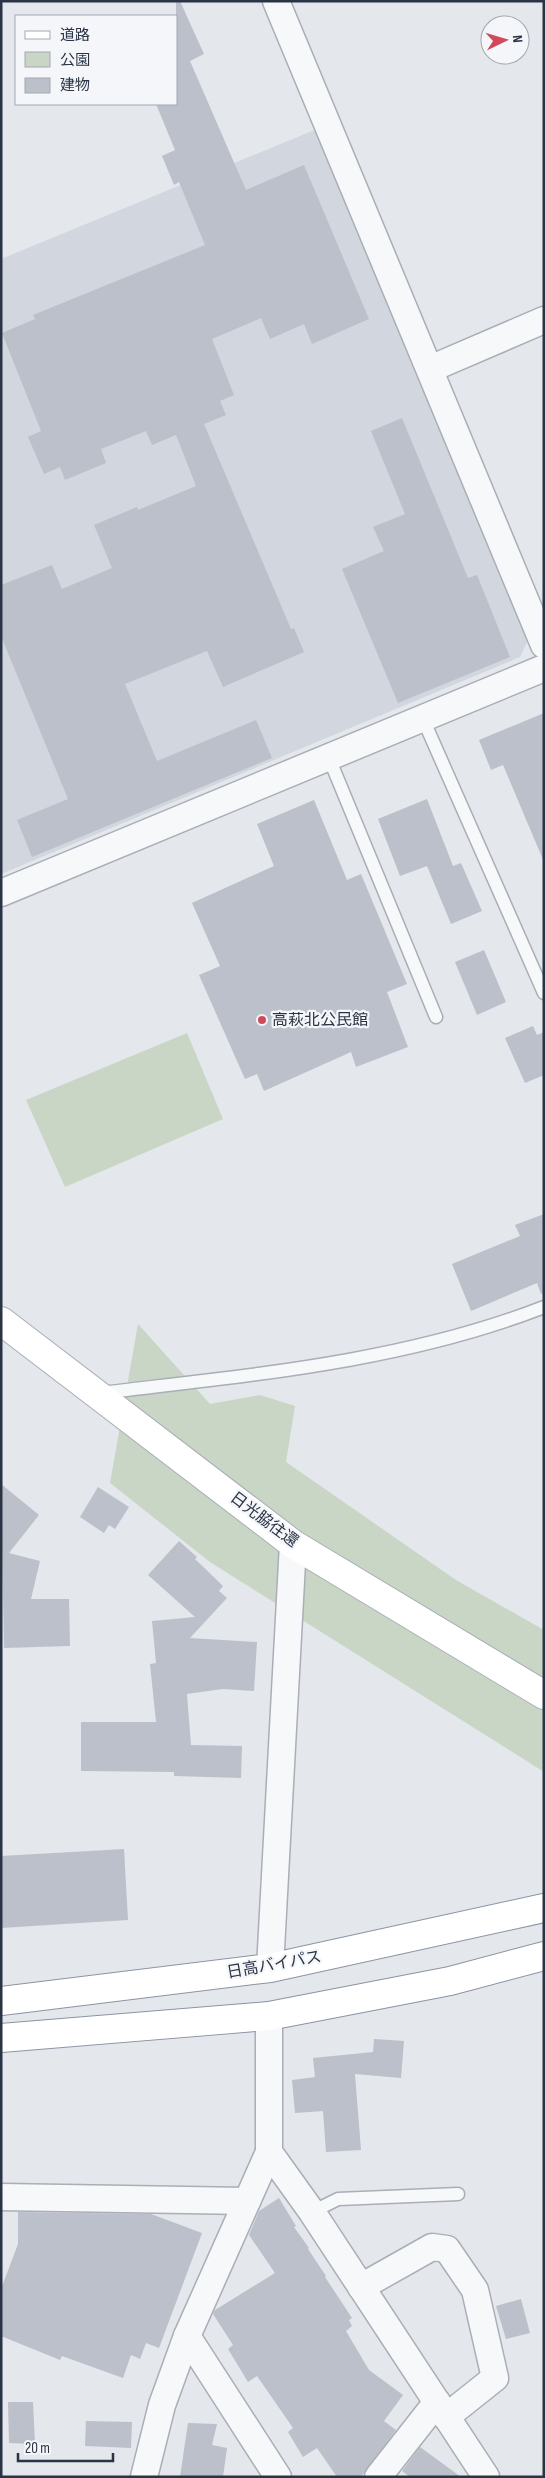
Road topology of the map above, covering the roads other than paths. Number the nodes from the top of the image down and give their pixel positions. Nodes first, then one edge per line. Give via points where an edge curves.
1 (276, 1) edge
2 (544, 320) edge
3 (430, 369) junction
4 (544, 645) edge
5 (544, 668) edge
6 (423, 719) junction
7 (329, 758) junction
8 (1, 893) edge
9 (544, 993) edge
10 (436, 1017) dead end
11 (544, 1307) edge
12 (1, 1321) edge
13 (98, 1394) junction
14 (294, 1544) junction
15 (544, 1695) edge
16 (544, 1908) edge
17 (544, 1956) edge
18 (270, 1968) junction
19 (1, 2001) edge
20 (268, 2016) junction
21 (1, 2038) edge
22 (269, 2152) junction
23 (458, 2194) dead end
24 (1, 2197) edge
25 (247, 2201) junction
26 (312, 2212) junction
27 (361, 2286) junction
28 (186, 2336) junction
29 (442, 2409) junction
30 (144, 2477) edge
31 (278, 2477) edge
32 (378, 2477) edge
33 (486, 2477) edge

1 - 3 street
2 - 3 street
3 - 4 street
5 - 6 street
6 - 7 street
6 - 9 lane
7 - 8 street
7 - 10 lane
11 - 13 lane via 493,1327 314,1368
12 - 13 main road, 日光脇往還
13 - 14 main road, 日光脇往還
14 - 15 main road, 日光脇往還
14 - 18 street
16 - 18 main road, 日高バイパス
17 - 20 main road via 450,1981
18 - 19 main road, 日高バイパス
20 - 21 main road
20 - 22 street
22 - 25 street
22 - 26 street
23 - 26 lane via 338,2199
24 - 25 street
25 - 28 street
26 - 27 street
27 - 29 street
27 - 29 street via 432,2247 447,2249 475,2290 495,2378
28 - 30 street via 162,2405
28 - 31 street
29 - 32 street
29 - 33 street

